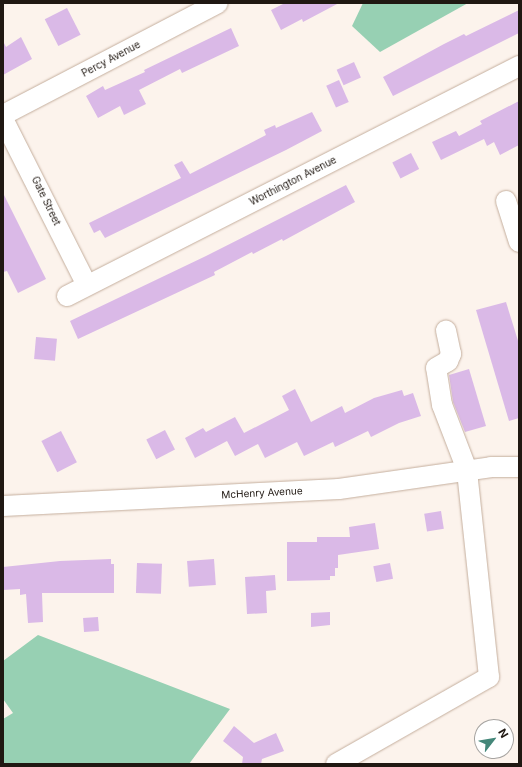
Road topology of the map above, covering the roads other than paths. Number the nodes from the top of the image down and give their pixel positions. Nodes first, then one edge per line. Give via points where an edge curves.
1 (218, 3) edge
2 (519, 66) edge
3 (3, 115) edge
4 (3, 119) edge
5 (506, 201) dead end
6 (519, 242) edge
7 (87, 285) junction
8 (67, 296) dead end
9 (446, 331) dead end
10 (519, 467) edge
11 (467, 470) junction
12 (3, 506) edge
13 (336, 764) edge

1 - 3 street, Percy Avenue
2 - 7 street, Worthington Avenue
4 - 7 street, Gate Street
5 - 6 street
7 - 8 street, Worthington Avenue
9 - 11 street via 451,354 448,361 436,368 442,405
10 - 11 street, McHenry Avenue
11 - 12 street, McHenry Avenue via 339,489
11 - 13 street via 489,677

